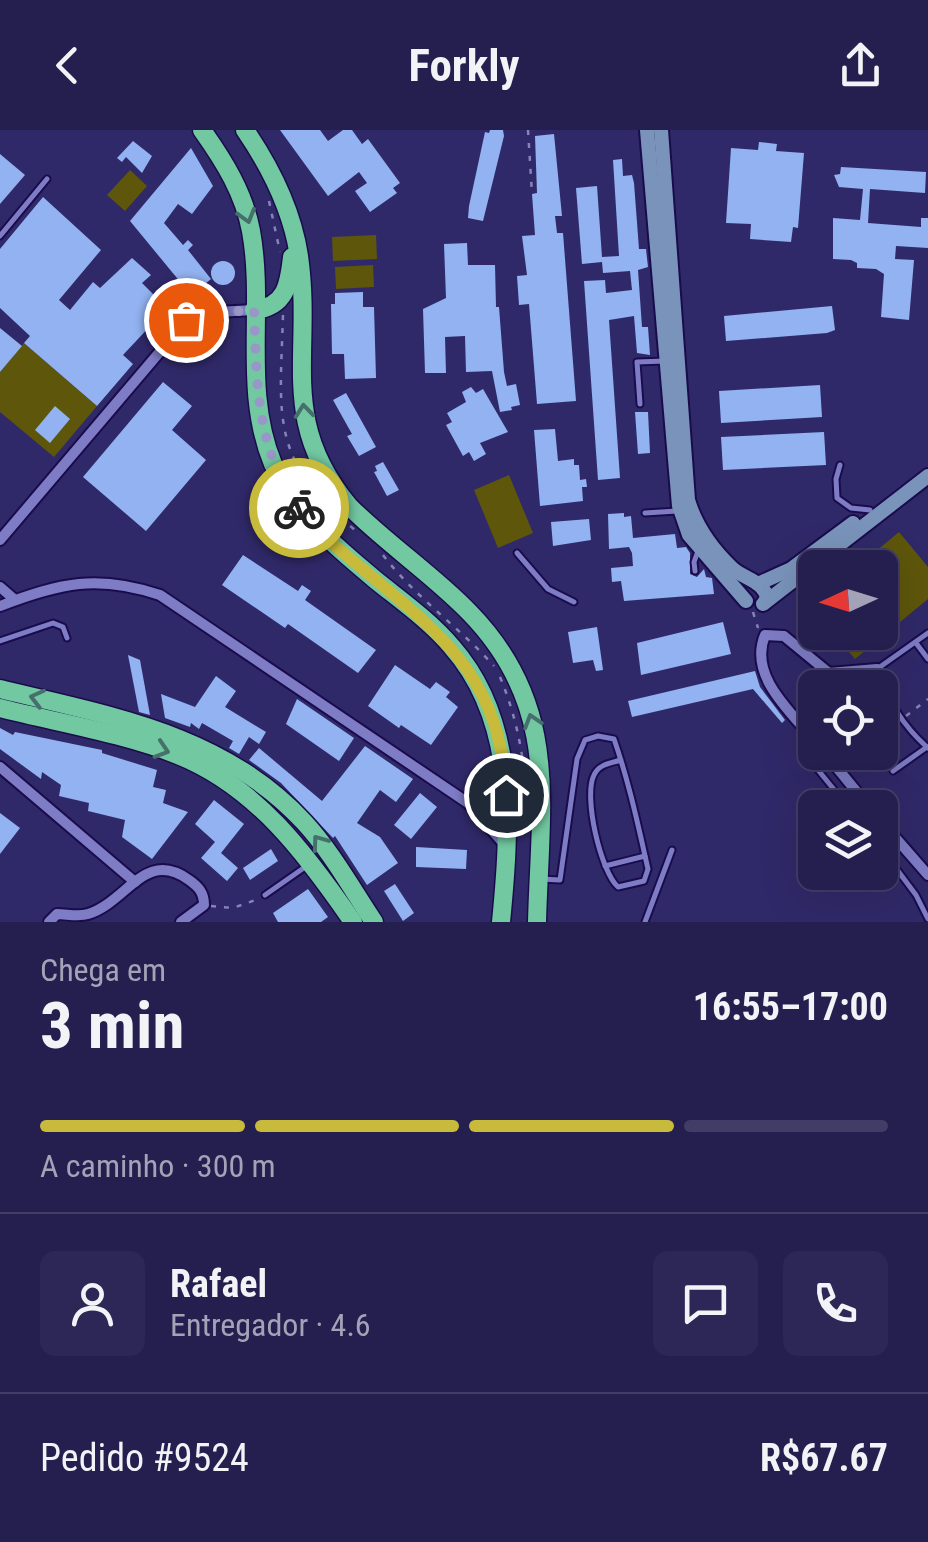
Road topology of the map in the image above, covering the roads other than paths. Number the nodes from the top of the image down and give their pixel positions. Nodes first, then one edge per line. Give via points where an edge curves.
1 (202, 130) edge
2 (246, 130) edge
3 (647, 130) edge
4 (660, 130) edge
5 (48, 179) dead end
6 (293, 226) junction
7 (0, 236) edge
8 (254, 310) junction
9 (672, 346) junction
10 (640, 404) dead end
11 (840, 464) dead end
12 (928, 467) edge
13 (928, 476) edge
14 (680, 510) junction
15 (870, 510) junction
16 (645, 513) dead end
17 (0, 540) edge
18 (700, 548) junction
19 (516, 552) dead end
20 (695, 571) dead end
21 (757, 584) junction
22 (0, 587) edge
23 (15, 600) junction
24 (574, 602) dead end
25 (754, 603) junction
26 (0, 606) edge
27 (928, 633) edge
28 (67, 638) dead end
29 (0, 641) edge
30 (916, 643) junction
31 (928, 659) edge
32 (876, 669) junction
33 (826, 670) edge
34 (860, 670) edge
35 (0, 689) edge
36 (0, 708) edge
37 (798, 719) edge
38 (928, 747) edge
39 (621, 760) junction
40 (0, 767) edge
41 (817, 770) edge
42 (839, 770) edge
43 (893, 771) dead end
44 (834, 790) edge
45 (855, 790) edge
46 (506, 795) junction
47 (468, 803) junction
48 (898, 841) edge
49 (506, 846) junction
50 (672, 850) dead end
51 (645, 856) junction
52 (312, 863) junction
53 (606, 866) junction
54 (898, 870) edge
55 (928, 876) edge
56 (538, 879) junction
57 (135, 882) junction
58 (264, 896) road end
59 (498, 917) edge
60 (345, 919) edge
61 (928, 919) edge
62 (49, 922) edge
63 (181, 922) edge
64 (374, 922) edge
65 (537, 922) edge
66 (645, 922) edge

1 -> 8 highway via 246,210
2 - 6 highway
3 - 9 street
4 - 9 street
5 - 7 lane
6 - 8 highway via 286,292 276,305
56 -> 6 highway via 541,762 518,680 487,631 349,506 314,454 302,392 302,283
8 - 17 street via 186,320
8 - 46 highway via 260,416 284,486 320,532 454,648 500,741
9 - 10 lane via 638,362
9 - 14 street
9 - 21 street via 693,517 732,568
11 - 15 lane via 837,498
12 - 15 street
13 - 25 street
14 - 16 lane
14 - 18 street
15 - 21 street via 792,569
18 - 20 lane
18 - 25 street
19 - 24 lane via 548,589
21 - 25 street via 766,591
22 - 23 street
23 - 26 street
23 - 47 street via 83,582 160,595
27 - 30 lane
28 - 29 lane via 53,623
30 - 31 lane
30 - 32 lane
32 - 34 street
32 - 38 lane via 901,720
33 - 37 street via 784,636 772,633 762,640 767,680
64 -> 35 highway via 305,823 226,759 157,729
36 -> 52 highway via 196,764 242,792
38 - 43 lane
39 - 51 lane
39 - 53 lane via 602,765 593,776 590,803
39 - 56 lane via 614,739 585,740 560,880
40 - 57 street
41 - 44 lane
42 - 45 street
46 - 47 street
46 - 49 highway
47 - 49 street
48 - 55 street
49 - 59 highway
50 - 66 lane
51 - 53 lane
51 - 53 lane via 644,881 618,887
52 - 58 lane
52 - 60 highway
54 - 61 lane
56 - 65 highway
57 - 62 street via 97,910 56,914
57 - 63 street via 157,868 176,870 198,886 204,905

